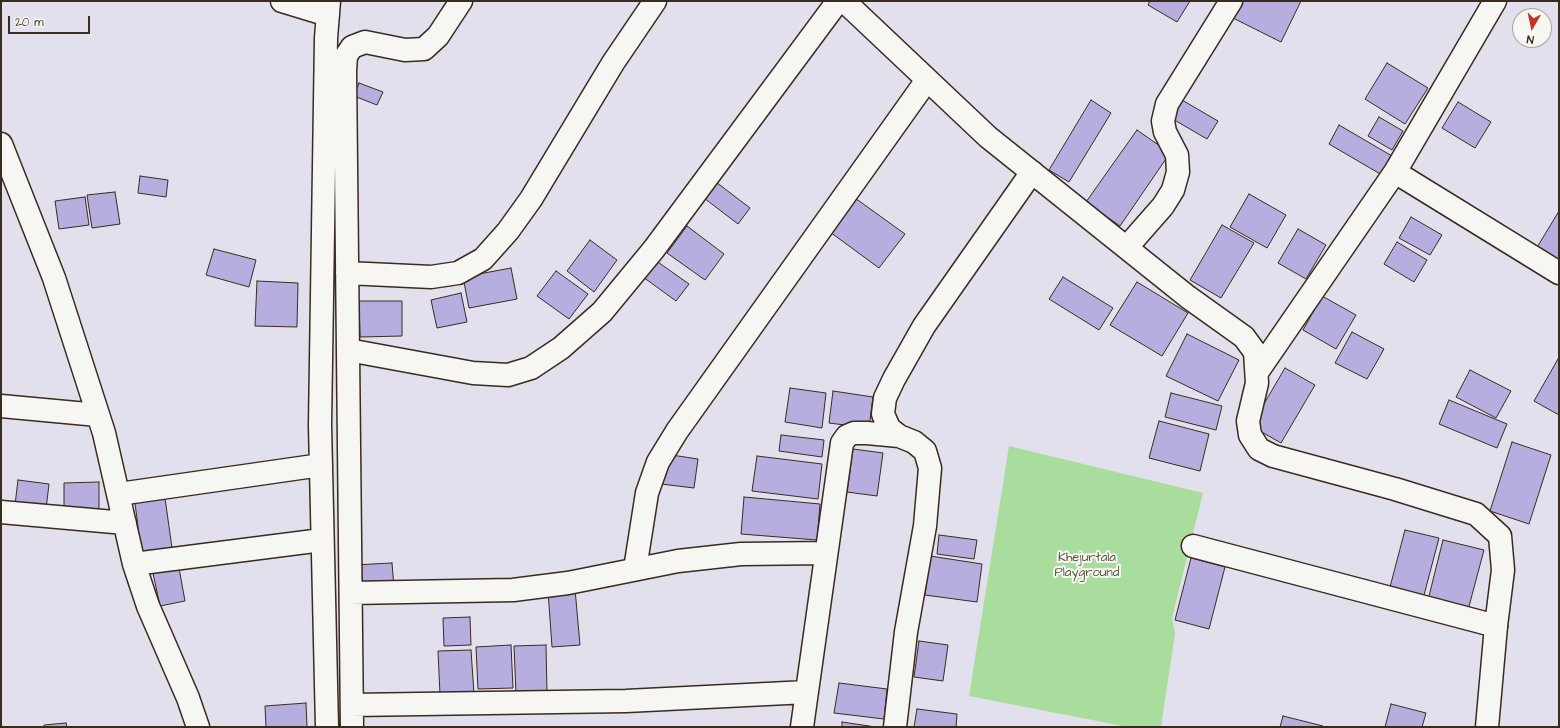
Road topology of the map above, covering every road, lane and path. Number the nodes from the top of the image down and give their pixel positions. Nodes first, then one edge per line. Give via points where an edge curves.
1 (282, 1) edge
2 (461, 1) edge
3 (655, 1) edge
4 (838, 1) edge
5 (844, 1) edge
6 (1231, 1) edge
7 (1495, 1) edge
8 (328, 8) edge
9 (927, 80) junction
10 (1, 144) edge
11 (1032, 172) junction
12 (1395, 172) junction
13 (1126, 247) junction
14 (347, 273) junction
15 (1559, 273) edge
16 (348, 350) junction
17 (1258, 371) junction
18 (1, 406) edge
19 (98, 415) junction
20 (899, 436) junction
21 (321, 465) junction
22 (119, 494) junction
23 (1, 512) edge
24 (125, 523) junction
25 (322, 540) junction
26 (1193, 546) dead end
27 (826, 553) junction
28 (134, 564) junction
29 (635, 569) junction
30 (350, 593) junction
31 (1496, 626) junction
32 (807, 692) junction
33 (352, 705) junction
34 (198, 727) edge
35 (327, 727) edge
36 (352, 727) edge
37 (802, 727) edge
38 (895, 727) edge
39 (1488, 727) edge

1 - 8 street
2 - 14 street via 438,36 424,48 405,50 365,42 352,47 346,56
3 - 14 street via 613,63 531,199 508,232 483,259 458,273 431,277
4 - 16 street via 654,249 602,312 561,348 532,368 508,375 473,374
5 - 9 street
6 - 13 street via 1167,104 1164,127 1177,155 1178,172 1173,190 1163,206
7 - 12 street
8 - 21 street
9 - 11 street via 988,137
9 - 29 street via 677,431 658,462 647,493
10 - 19 street via 54,278
11 - 13 street
11 - 20 street via 924,326 894,379 885,398 883,414 889,428
12 - 15 street
12 - 17 street
13 - 17 street via 1188,297 1244,337 1255,352
14 - 16 street
16 - 30 street
17 - 31 street via 1248,421 1250,434 1259,449 1273,456 1395,488 1476,514 1500,536 1503,570
18 - 19 street
19 - 22 street
20 - 27 street via 854,433 847,436 842,444
20 - 38 street via 914,442 925,452 930,468 925,526 906,632
21 - 22 street
21 - 25 street
22 - 24 street
23 - 24 street
24 - 28 street
25 - 28 street
25 - 35 street
26 - 31 street
27 - 29 street via 741,554
27 - 32 street
28 - 34 street via 148,606
29 - 30 street via 568,583 513,590
30 - 33 street
31 - 39 street
32 - 33 street via 626,701
32 - 37 street
33 - 36 street

